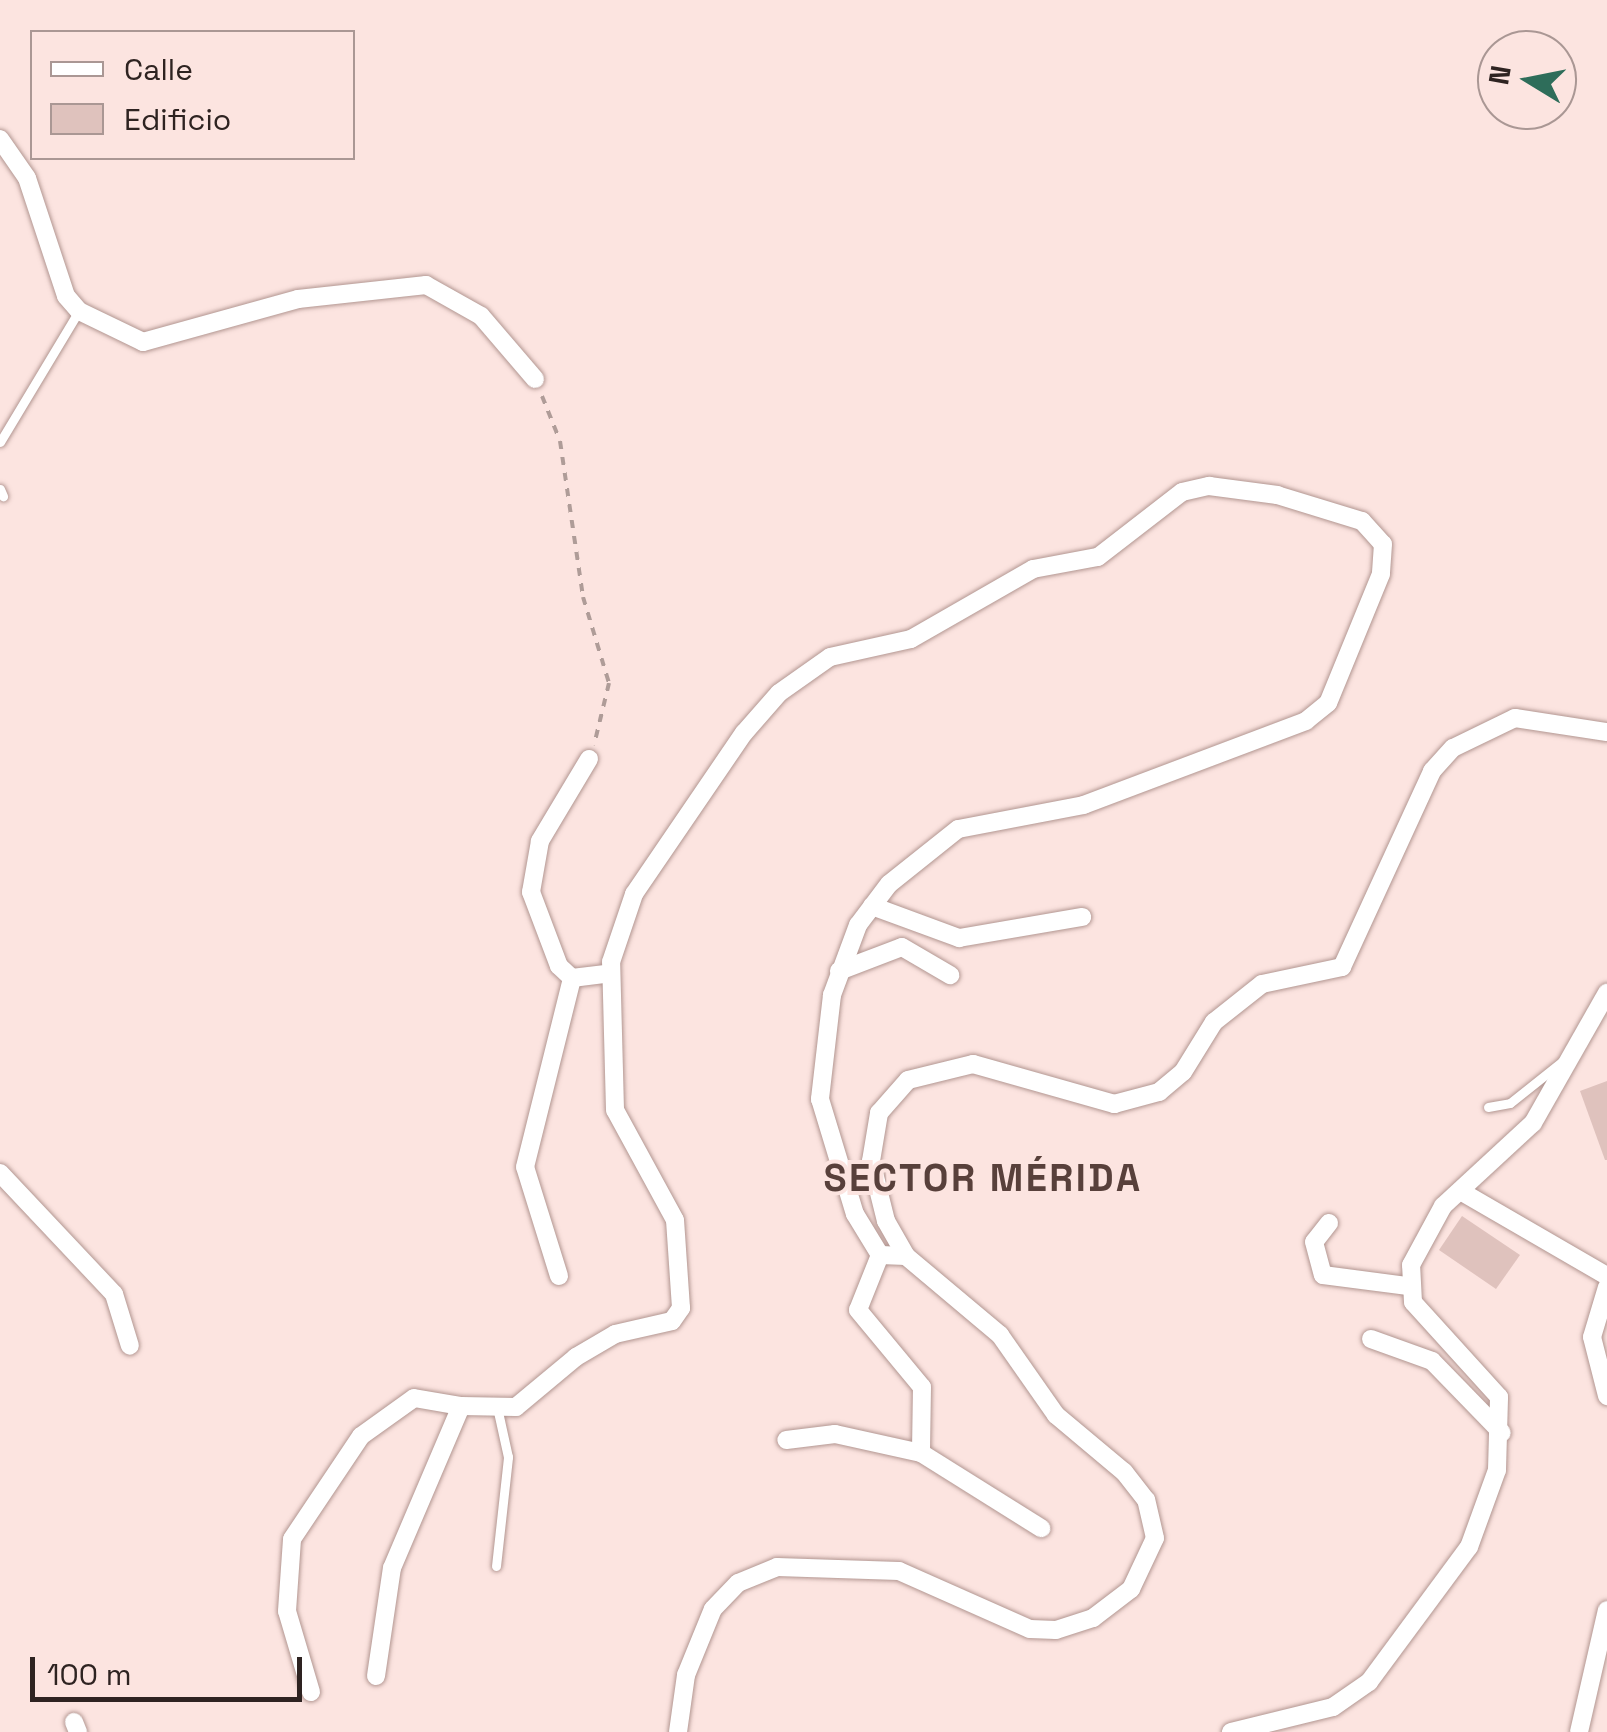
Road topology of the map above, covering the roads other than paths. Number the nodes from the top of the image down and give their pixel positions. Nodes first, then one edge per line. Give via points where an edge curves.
1 (0, 139) edge
2 (79, 312) junction
3 (535, 379) road end
4 (0, 442) edge
5 (1607, 732) edge
6 (589, 759) road end
7 (872, 906) junction
8 (1082, 917) dead end
9 (838, 971) junction
10 (610, 974) junction
11 (950, 975) dead end
12 (572, 978) junction
13 (1607, 992) edge
14 (1578, 1048) junction
15 (1488, 1107) dead end
16 (0, 1173) edge
17 (1462, 1192) junction
18 (1330, 1223) dead end
19 (880, 1255) junction
20 (906, 1256) junction
21 (559, 1276) dead end
22 (1607, 1276) edge
23 (1408, 1286) junction
24 (1607, 1287) edge
25 (1371, 1340) dead end
26 (130, 1346) dead end
27 (1607, 1396) edge
28 (461, 1406) junction
29 (497, 1406) junction
30 (1502, 1433) junction
31 (786, 1440) dead end
32 (922, 1453) junction
33 (1042, 1528) dead end
34 (496, 1566) dead end
35 (1607, 1610) edge
36 (376, 1676) dead end
37 (311, 1692) dead end
38 (678, 1732) edge
39 (1230, 1732) edge
40 (1580, 1732) edge

1 - 2 street via 28,178 57,277
2 - 3 street via 143,342 298,299 426,285 481,316
2 - 4 lane
5 - 20 street via 1515,718 1453,748 1432,771 1342,967 1262,984 1214,1022 1182,1072 1159,1092 1114,1104 973,1064 908,1080 879,1113 872,1162 886,1221
6 - 12 street via 532,867 536,920
7 - 8 street via 959,938
7 - 9 street
7 - 10 street via 958,829 1084,804 1199,755 1306,722 1328,704 1342,674 1381,574 1382,544 1362,521 1341,512 1209,486 1160,503 1098,557 1033,569 943,627 830,656 779,694 744,732 634,894
9 - 11 street via 902,947
9 - 19 street via 820,1099 854,1214
10 - 12 street
10 - 29 street via 615,1110 675,1220 681,1308 672,1322 614,1334 516,1407
12 - 21 street via 526,1167
13 - 14 street
14 - 15 lane via 1510,1104
14 - 17 street via 1533,1124
16 - 26 street via 114,1294
17 - 22 street
17 - 23 street via 1426,1232
18 - 23 street via 1314,1242 1323,1275
19 - 20 street
19 - 32 street via 858,1310 922,1386
20 - 38 street via 1000,1335 1056,1416 1124,1472 1151,1516 1146,1560 1110,1608 1056,1630 1030,1629 899,1571 776,1567 738,1583 712,1609 686,1675
23 - 30 street via 1412,1302 1499,1398
24 - 27 street via 1592,1337
25 - 30 street via 1432,1361
28 - 29 street
28 - 36 street via 392,1568
28 - 37 street via 414,1398 361,1436 292,1539 288,1611
29 - 34 lane via 508,1457
30 - 39 street via 1469,1547 1370,1682 1333,1707
31 - 32 street via 835,1434
32 - 33 street
35 - 40 street

